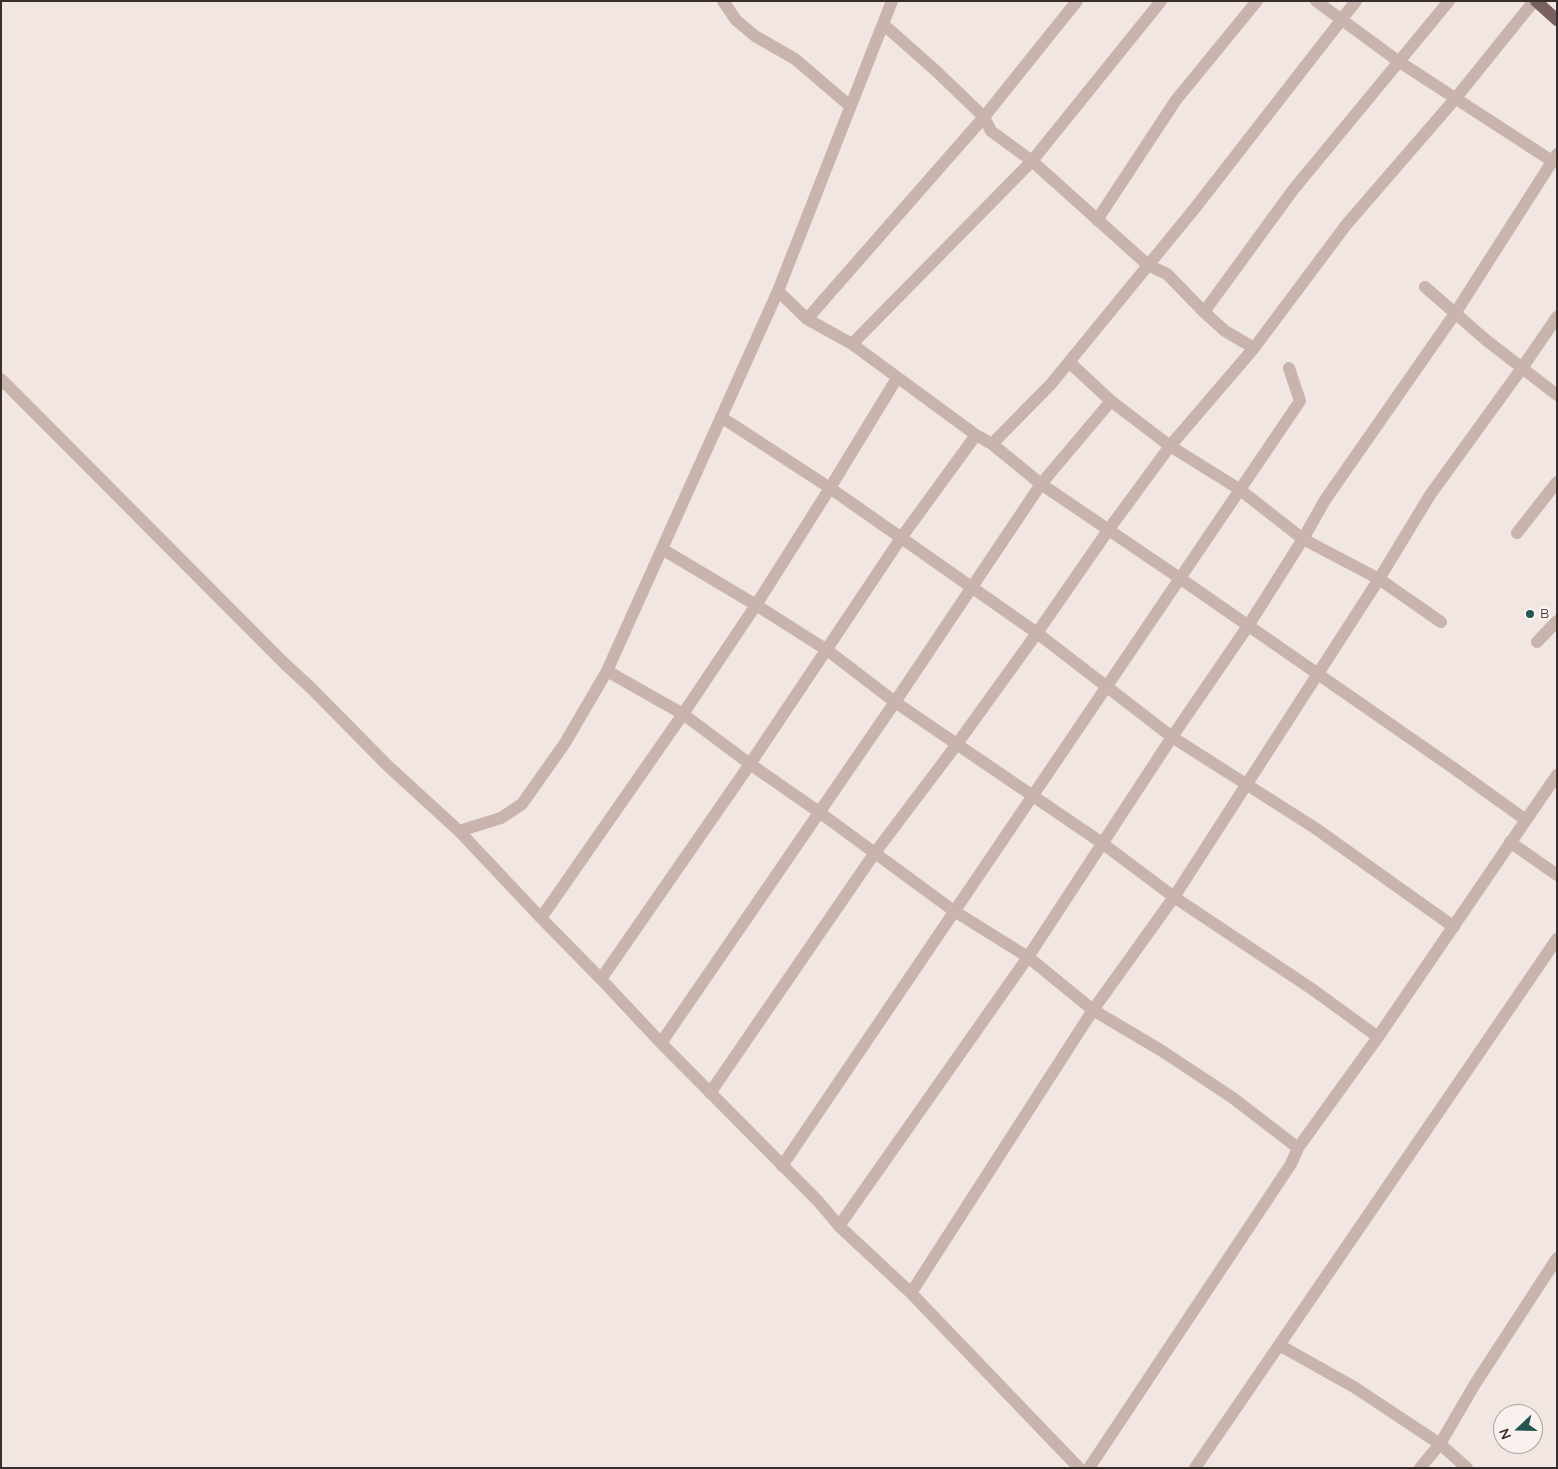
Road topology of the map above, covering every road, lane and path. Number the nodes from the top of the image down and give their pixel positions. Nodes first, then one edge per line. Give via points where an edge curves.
1 (723, 1) edge
2 (892, 1) edge
3 (898, 1) edge
4 (1077, 1) edge
5 (1161, 1) edge
6 (1257, 1) edge
7 (1316, 1) edge
8 (1356, 1) edge
9 (1449, 1) edge
10 (1535, 1) edge
11 (884, 20) junction
12 (1341, 20) junction
13 (1557, 20) edge
14 (1398, 61) junction
15 (1455, 99) junction
16 (850, 106) junction
17 (984, 117) junction
18 (1554, 158) edge
19 (1032, 161) junction
20 (1097, 220) junction
21 (1148, 265) junction
22 (1425, 287) dead end
23 (778, 290) junction
24 (1204, 312) junction
25 (1456, 312) junction
26 (1557, 316) edge
27 (807, 319) junction
28 (852, 344) junction
29 (1254, 348) junction
30 (1069, 362) junction
31 (1289, 368) dead end
32 (1522, 368) junction
33 (897, 378) junction
34 (1, 379) edge
35 (1557, 395) edge
36 (1111, 401) junction
37 (721, 418) junction
38 (976, 434) junction
39 (992, 444) junction
40 (1170, 446) junction
41 (1557, 482) edge
42 (1041, 484) junction
43 (830, 488) junction
44 (1239, 489) junction
45 (1109, 529) junction
46 (1516, 533) dead end
47 (901, 538) junction
48 (1303, 539) junction
49 (662, 549) junction
50 (1181, 579) junction
51 (1379, 579) junction
52 (972, 588) junction
53 (756, 605) junction
54 (1557, 620) edge
55 (1441, 622) dead end
56 (1248, 626) junction
57 (1037, 633) junction
58 (1537, 642) dead end
59 (826, 650) junction
60 (607, 671) junction
61 (1317, 673) junction
62 (1106, 688) junction
63 (895, 702) junction
64 (683, 714) junction
65 (1172, 737) junction
66 (957, 744) junction
67 (750, 764) junction
68 (1557, 775) edge
69 (1246, 783) junction
70 (1032, 796) junction
71 (819, 812) junction
72 (1526, 820) junction
73 (459, 831) junction
74 (1510, 842) junction
75 (1102, 843) junction
76 (874, 854) junction
77 (1557, 875) edge
78 (1174, 897) junction
79 (954, 911) junction
80 (541, 918) junction
81 (1454, 927) junction
82 (1557, 940) edge
83 (1028, 957) junction
84 (601, 978) junction
85 (1093, 1010) junction
86 (1378, 1037) junction
87 (660, 1044) junction
88 (710, 1093) junction
89 (1298, 1148) junction
90 (782, 1166) junction
91 (839, 1226) junction
92 (1557, 1258) edge
93 (910, 1293) junction
94 (1279, 1345) junction
95 (1440, 1444) junction
96 (1079, 1468) edge
97 (1089, 1468) edge
98 (1195, 1468) edge
99 (1420, 1468) edge
100 (1467, 1468) edge

1 - 16 street via 736,20 755,36 795,59
2 - 11 street
3 - 11 street
4 - 17 street
5 - 19 street
6 - 20 street via 1176,100
7 - 12 street
8 - 12 street
9 - 14 street
10 - 13 main road
10 - 15 street
11 - 16 street
11 - 17 street
12 - 14 street
12 - 21 street
14 - 15 street
14 - 24 street via 1292,190
15 - 18 street
15 - 29 street via 1346,225
16 - 23 street
17 - 19 street via 991,131
17 - 27 street
18 - 25 street
19 - 20 street
19 - 28 street
20 - 21 street
21 - 24 street via 1167,274
21 - 30 street
22 - 25 street
23 - 27 street
23 - 37 street
24 - 29 street via 1225,331
25 - 32 street
25 - 48 street via 1325,500
26 - 32 street
27 - 28 street
28 - 33 street
29 - 40 street
30 - 36 street
30 - 39 street
31 - 44 street via 1300,401
32 - 35 street
32 - 51 street via 1430,495
33 - 38 street
33 - 43 street
34 - 73 street via 388,766
36 - 40 street
36 - 42 street
37 - 43 street
37 - 49 street
38 - 39 street
38 - 47 street
39 - 42 street
40 - 44 street
40 - 45 street
41 - 46 street
42 - 45 street
42 - 52 street
43 - 47 street
43 - 53 street
44 - 48 street
44 - 50 street
45 - 50 street
45 - 57 street
47 - 52 street
47 - 59 street
48 - 51 street
48 - 56 street
49 - 53 street
49 - 60 street
50 - 56 street
50 - 62 street
51 - 55 street
51 - 61 street
52 - 57 street
52 - 63 street
53 - 59 street
53 - 64 street
54 - 58 street
56 - 61 street
56 - 65 street
57 - 62 street
57 - 66 street
59 - 63 street
59 - 67 street
60 - 64 street
60 - 73 street via 565,743 522,804 501,818
61 - 69 street
61 - 72 street
62 - 65 street
62 - 70 street
63 - 66 street
63 - 71 street
64 - 67 street
64 - 80 street
65 - 69 street
65 - 75 street
66 - 70 street
66 - 76 street
67 - 71 street
67 - 84 street
68 - 72 street
69 - 78 street
69 - 81 street
70 - 75 street
70 - 79 street
71 - 76 street
71 - 87 street
72 - 74 street
73 - 80 street
74 - 77 street
74 - 81 street
75 - 78 street
75 - 83 street
76 - 79 street
76 - 88 street
78 - 85 street
78 - 86 street
79 - 83 street
79 - 90 street
80 - 84 street
81 - 86 street
82 - 94 street
83 - 85 street
83 - 91 street
84 - 87 street
85 - 89 street via 1225,1093
85 - 93 street
86 - 89 street
87 - 88 street
88 - 90 street
89 - 97 street via 1291,1164
90 - 91 street
91 - 93 street
92 - 95 street
93 - 96 street
94 - 95 street via 1354,1387
94 - 98 street
95 - 99 street
95 - 100 street

